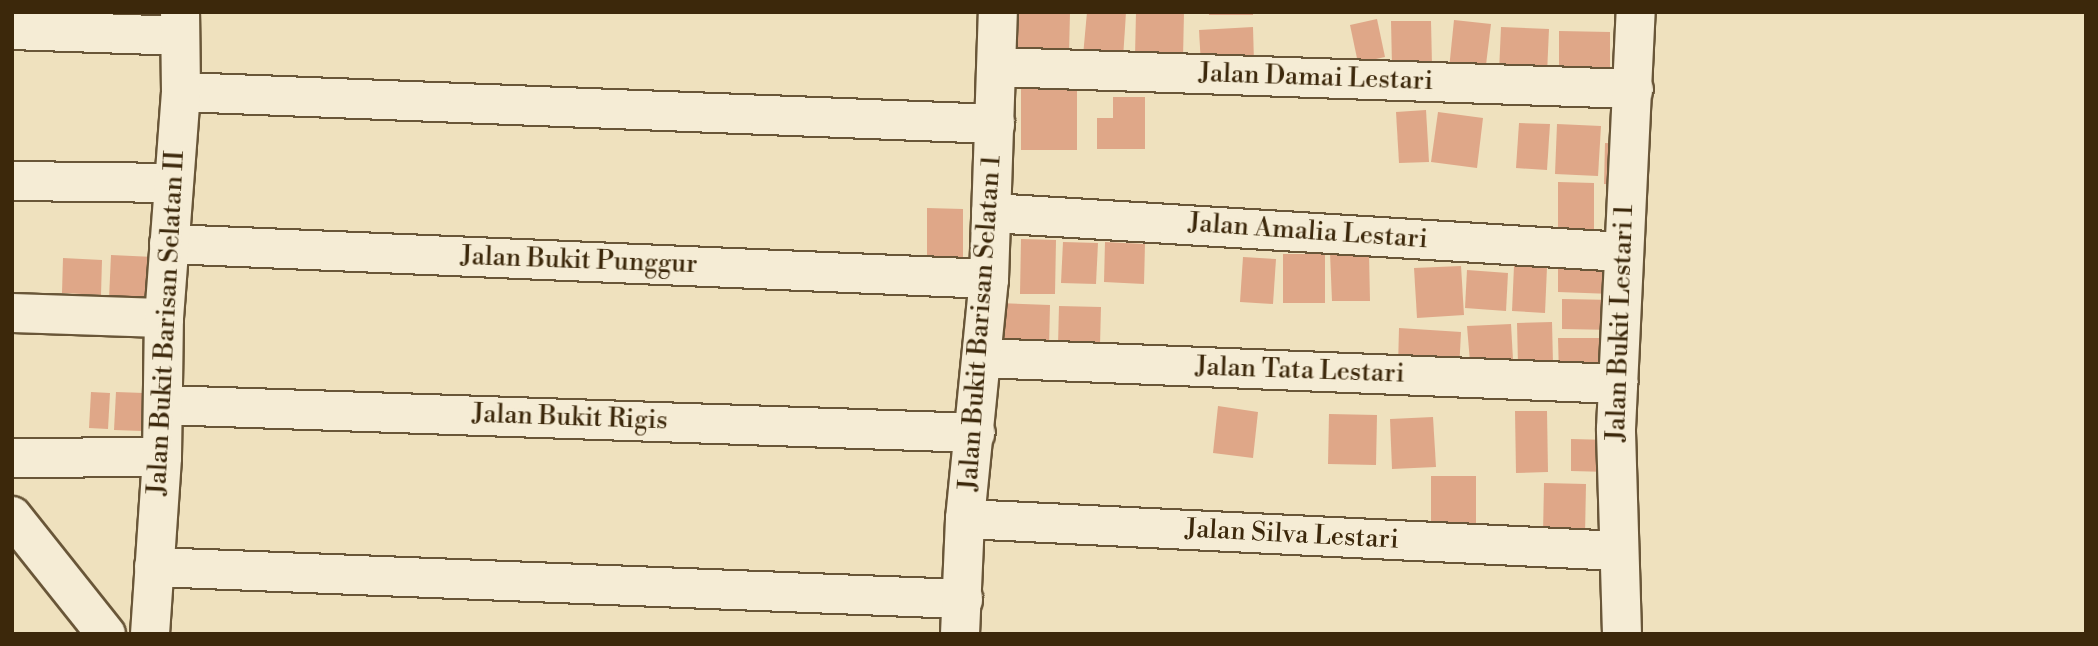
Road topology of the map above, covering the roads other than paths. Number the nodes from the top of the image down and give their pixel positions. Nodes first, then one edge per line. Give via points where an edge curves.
1 (998, 12) edge
2 (1636, 12) edge
3 (180, 24) edge
4 (12, 30) edge
5 (997, 67) junction
6 (1634, 89) junction
7 (181, 93) junction
8 (995, 124) junction
9 (12, 181) edge
10 (173, 183) junction
11 (991, 213) junction
12 (169, 244) junction
13 (1624, 252) junction
14 (989, 279) junction
15 (12, 313) edge
16 (164, 318) junction
17 (982, 358) junction
18 (1618, 384) junction
19 (163, 405) junction
20 (976, 433) junction
21 (162, 457) junction
22 (12, 458) edge
23 (12, 516) edge
24 (965, 519) junction
25 (1619, 551) junction
26 (154, 567) junction
27 (961, 616) edge
28 (106, 634) edge
29 (150, 634) edge
30 (1622, 634) edge

1 - 5 street, Jalan Bukit Barisan Selatan 1
2 - 6 street, Jalan Bukit Lestari 1
3 - 4 street
3 - 7 street, Jalan Bukit Barisan Selatan II
5 - 6 street, Jalan Damai Lestari
5 - 8 street, Jalan Bukit Barisan Selatan 1
6 - 13 street, Jalan Bukit Lestari 1
7 - 8 street
7 - 10 street, Jalan Bukit Barisan Selatan II
8 - 11 street, Jalan Bukit Barisan Selatan 1
9 - 10 street
10 - 12 street, Jalan Bukit Barisan Selatan II
11 - 13 street, Jalan Amalia Lestari
11 - 14 street, Jalan Bukit Barisan Selatan 1
12 - 14 street, Jalan Bukit Punggur
12 - 16 street, Jalan Bukit Barisan Selatan II
13 - 18 street, Jalan Bukit Lestari 1
14 - 17 street, Jalan Bukit Barisan Selatan 1
15 - 16 street
16 - 19 street, Jalan Bukit Barisan Selatan II
17 - 18 street, Jalan Tata Lestari
17 - 20 street, Jalan Bukit Barisan Selatan 1
18 - 25 street, Jalan Bukit Lestari 1
19 - 20 street, Jalan Bukit Rigis
19 - 21 street, Jalan Bukit Barisan Selatan II
20 - 24 street, Jalan Bukit Barisan Selatan 1
21 - 22 street
21 - 26 street, Jalan Bukit Barisan Selatan II
23 - 28 street
24 - 25 street, Jalan Silva Lestari
24 - 27 street, Jalan Bukit Barisan Selatan 1
25 - 30 street, Jalan Bukit Lestari 1
26 - 27 street
26 - 29 street, Jalan Bukit Barisan Selatan II

